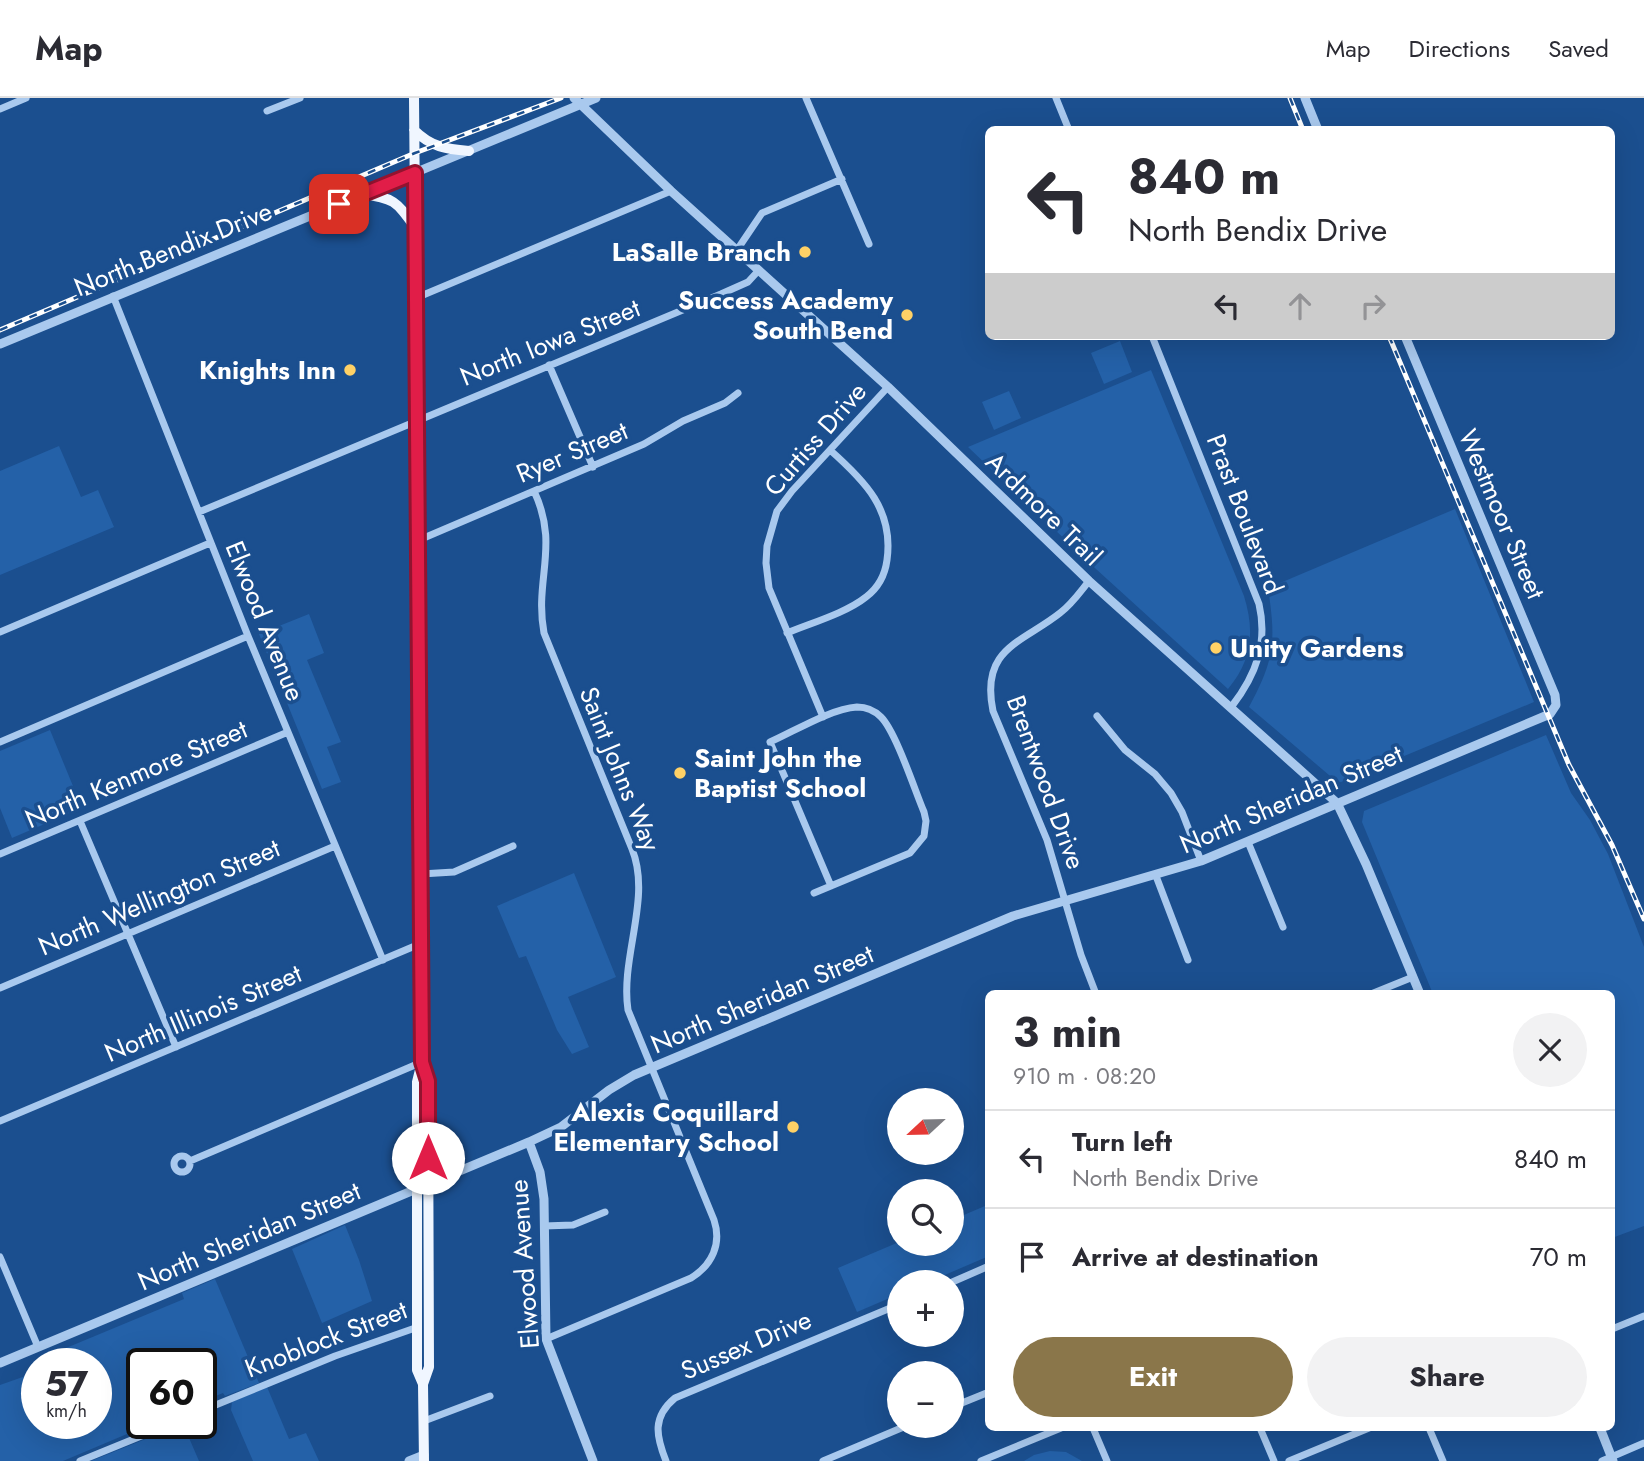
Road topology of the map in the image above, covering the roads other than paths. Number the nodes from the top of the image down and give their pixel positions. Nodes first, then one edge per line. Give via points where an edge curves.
1 (26, 98) edge
2 (300, 98) edge
3 (414, 98) edge
4 (596, 98) edge
5 (806, 98) edge
6 (1056, 98) edge
7 (1305, 98) edge
8 (578, 101) edge
9 (0, 109) edge
10 (267, 111) dead end
11 (1067, 126) edge
12 (1316, 126) edge
13 (414, 130) junction
14 (469, 150) junction
15 (415, 173) junction
16 (842, 179) junction
17 (671, 191) junction
18 (362, 194) junction
19 (415, 227) junction
20 (869, 244) dead end
21 (737, 250) junction
22 (759, 270) junction
23 (113, 296) junction
24 (416, 298) junction
25 (1154, 340) edge
26 (1407, 340) edge
27 (0, 344) edge
28 (549, 365) junction
29 (888, 387) junction
30 (738, 393) dead end
31 (418, 419) junction
32 (830, 450) junction
33 (593, 467) junction
34 (534, 491) junction
35 (199, 512) junction
36 (419, 540) junction
37 (210, 543) junction
38 (1089, 581) junction
39 (0, 632) edge
40 (787, 633) junction
41 (248, 636) junction
42 (1232, 706) junction
43 (1555, 708) joint
44 (1097, 716) dead end
45 (823, 718) junction
46 (288, 732) junction
47 (0, 742) edge
48 (1337, 803) junction
49 (80, 821) junction
50 (1248, 842) junction
51 (335, 846) junction
52 (513, 846) dead end
53 (0, 855) edge
54 (1201, 861) junction
55 (421, 874) junction
56 (1156, 876) junction
57 (831, 886) junction
58 (814, 893) dead end
59 (1065, 900) junction
60 (1283, 928) dead end
61 (127, 933) junction
62 (422, 943) junction
63 (383, 960) junction
64 (1188, 960) dead end
65 (1413, 977) junction
66 (0, 988) edge
67 (1094, 990) edge
68 (1381, 990) edge
69 (1418, 990) edge
70 (176, 1047) junction
71 (422, 1062) junction
72 (651, 1068) junction
73 (0, 1121) edge
74 (529, 1142) junction
75 (190, 1161) dead end
76 (428, 1183) junction
77 (416, 1189) junction
78 (605, 1212) dead end
79 (544, 1226) junction
80 (0, 1257) edge
81 (985, 1268) edge
82 (964, 1277) edge
83 (887, 1309) edge
84 (1644, 1316) edge
85 (428, 1322) junction
86 (416, 1327) junction
87 (1615, 1328) edge
88 (545, 1339) junction
89 (38, 1347) junction
90 (0, 1363) edge
91 (423, 1384) junction
92 (985, 1394) edge
93 (490, 1396) dead end
94 (964, 1402) edge
95 (217, 1404) edge
96 (424, 1421) junction
97 (1054, 1431) edge
98 (1094, 1431) edge
99 (1261, 1431) edge
100 (1361, 1431) edge
101 (1430, 1431) edge
102 (1601, 1431) edge
103 (887, 1434) edge
104 (134, 1439) edge
105 (1644, 1443) edge
106 (424, 1458) edge
107 (1612, 1459) edge
108 (80, 1461) edge
109 (409, 1461) edge
110 (593, 1461) edge
111 (666, 1461) edge
112 (823, 1461) edge
113 (981, 1461) edge
114 (1107, 1461) edge
115 (1274, 1461) edge
116 (1289, 1461) edge
117 (1443, 1461) edge
118 (1602, 1461) edge

1 - 9 street
2 - 10 street
3 - 13 main road
4 - 8 street, North Bendix Drive
5 - 16 street
6 - 11 street
7 - 12 street
8 - 14 street, North Bendix Drive
8 - 17 street, Ardmore Trail
13 - 14 main road via 443,149
13 - 15 main road
14 - 15 street, North Bendix Drive
15 - 18 street, North Bendix Drive
15 - 19 main road
16 - 20 street
16 - 21 street via 762,213
17 - 21 street, Ardmore Trail
17 - 24 street
18 - 19 main road via 386,197
18 - 23 street, North Bendix Drive
19 - 24 main road
21 - 22 street, Ardmore Trail
22 - 28 street, North Iowa Street via 748,282
22 - 29 street, Ardmore Trail
23 - 27 street, North Bendix Drive
23 - 35 street, Elwood Avenue
24 - 31 main road
25 - 42 street, Prast Boulevard via 1259,604 1263,636 1258,661
26 - 43 street, Westmoor Street via 1555,695
28 - 31 street, North Iowa Street
28 - 33 street
29 - 32 street, Curtiss Drive
29 - 38 street, Ardmore Trail
30 - 33 street, Ryer Street
31 - 35 street, North Iowa Street
31 - 36 main road
32 - 40 street, Curtiss Drive via 777,511 767,546 769,588
32 - 40 street via 878,504 888,537 886,568 865,599
33 - 34 street, Ryer Street
34 - 36 street, Ryer Street
34 - 72 street, Saint Johns Way via 548,537 541,607 544,633 638,867 626,990 631,1021
35 - 37 street, Elwood Avenue
36 - 55 main road
37 - 39 street
37 - 41 street, Elwood Avenue
38 - 42 street, Ardmore Trail
38 - 59 street, Brentwood Drive via 1061,612 1004,653 990,689 993,711 1047,840
40 - 45 street, Curtiss Drive
41 - 46 street, Elwood Avenue
41 - 47 street
42 - 48 street, Ardmore Trail
43 - 48 street, North Sheridan Street via 1548,715
44 - 54 street via 1118,744 1171,793
45 - 57 street via 770,742
45 - 57 street via 861,708 882,718 926,821 924,836 910,853
46 - 49 street, North Kenmore Street
46 - 51 street, Elwood Avenue
48 - 50 street, North Sheridan Street
48 - 65 street, Ardmore Trail
49 - 53 street, North Kenmore Street
49 - 61 street
50 - 54 street, North Sheridan Street
50 - 60 street
51 - 61 street, North Wellington Street
51 - 63 street, Elwood Avenue
52 - 55 street via 454,872
54 - 56 street, North Sheridan Street
55 - 62 main road
56 - 59 street, North Sheridan Street
56 - 64 street
57 - 58 street
59 - 67 street, Brentwood Drive
59 - 72 street, North Sheridan Street via 1013,916
61 - 66 street, North Wellington Street
61 - 70 street
62 - 63 street, North Illinois Street
62 - 71 main road
63 - 70 street, North Illinois Street
65 - 68 street
65 - 69 street, Ardmore Trail
70 - 73 street, North Illinois Street
71 - 75 street
71 - 76 main road via 428,1081
71 - 77 main road via 416,1082
72 - 74 street, North Sheridan Street
72 - 88 street, Saint Johns Way via 714,1220 718,1235 715,1251 699,1273
74 - 76 street, North Sheridan Street
74 - 79 street, Elwood Avenue via 543,1185
76 - 77 street, North Sheridan Street
76 - 85 main road
77 - 86 main road
77 - 89 street, North Sheridan Street
78 - 79 street via 573,1225
79 - 88 street, Elwood Avenue
80 - 89 street
81 - 82 street
83 - 111 street, Sussex Drive via 675,1398 662,1411 657,1427
84 - 87 street
85 - 86 street, Knoblock Street
85 - 91 main road via 429,1367
86 - 91 main road via 417,1370
86 - 95 street, Knoblock Street
88 - 110 street, Elwood Avenue
89 - 90 street, North Sheridan Street
91 - 96 main road
92 - 94 street
93 - 96 street
96 - 106 main road
97 - 113 street
98 - 114 street
99 - 115 street
100 - 116 street
101 - 117 street
102 - 107 street
103 - 112 street
104 - 108 street
105 - 107 street
106 - 109 street
107 - 118 street

